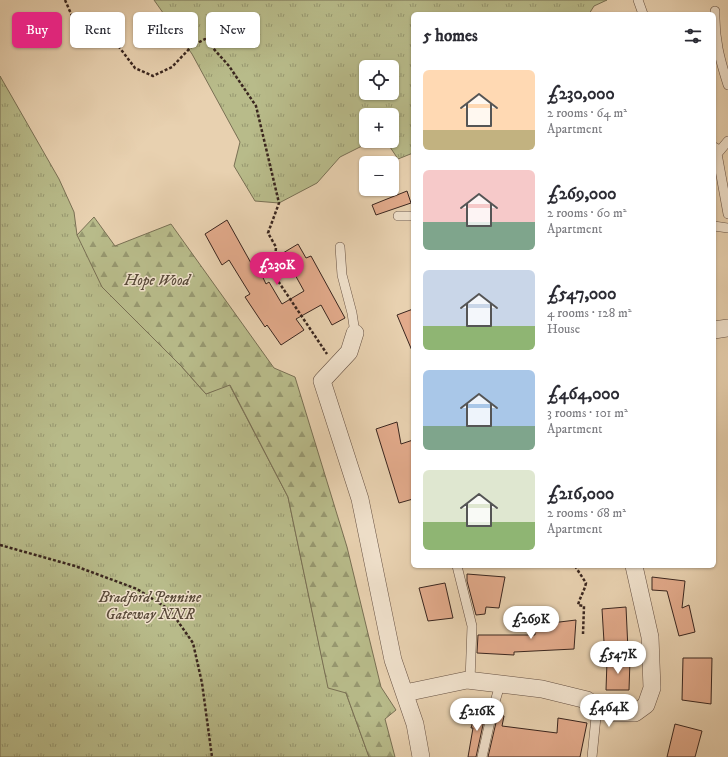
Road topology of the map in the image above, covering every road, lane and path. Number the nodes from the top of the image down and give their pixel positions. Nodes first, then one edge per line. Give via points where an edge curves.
1 (65, 0) edge
2 (638, 0) edge
3 (642, 12) edge
4 (716, 44) edge
5 (728, 85) edge
6 (728, 141) edge
7 (716, 151) edge
8 (728, 214) edge
9 (398, 216) dead end
10 (411, 216) edge
11 (716, 226) edge
12 (728, 228) edge
13 (340, 247) dead end
14 (728, 328) edge
15 (716, 330) edge
16 (355, 333) joint
17 (336, 368) junction
18 (0, 545) edge
19 (458, 568) edge
20 (576, 568) edge
21 (634, 568) edge
22 (582, 634) dead end
23 (470, 681) junction
24 (500, 686) junction
25 (405, 693) junction
26 (597, 707) junction
27 (212, 757) edge
28 (421, 757) edge
29 (482, 757) edge
30 (592, 757) edge

1 - 17 path via 72,16 89,19 113,39 135,68 153,76 172,67 192,46 205,38 229,66 256,106 279,203 268,233 276,247 274,275
2 - 3 lane
4 - 5 lane
6 - 7 lane
7 - 8 lane
9 - 10 lane
11 - 12 lane
13 - 16 lane via 342,275
14 - 15 street
16 - 17 street via 349,352
17 - 25 street via 322,381 360,499 393,660
18 - 27 path via 75,566 137,589 170,610 193,643 202,683
19 - 23 lane via 472,626
20 - 22 path via 586,583 578,605 584,606
21 - 26 street via 650,637 651,695 646,705 635,713 613,713
23 - 24 street
23 - 25 street
24 - 26 street via 542,689 587,700
24 - 29 lane via 492,708
25 - 28 street via 416,724
26 - 30 lane

